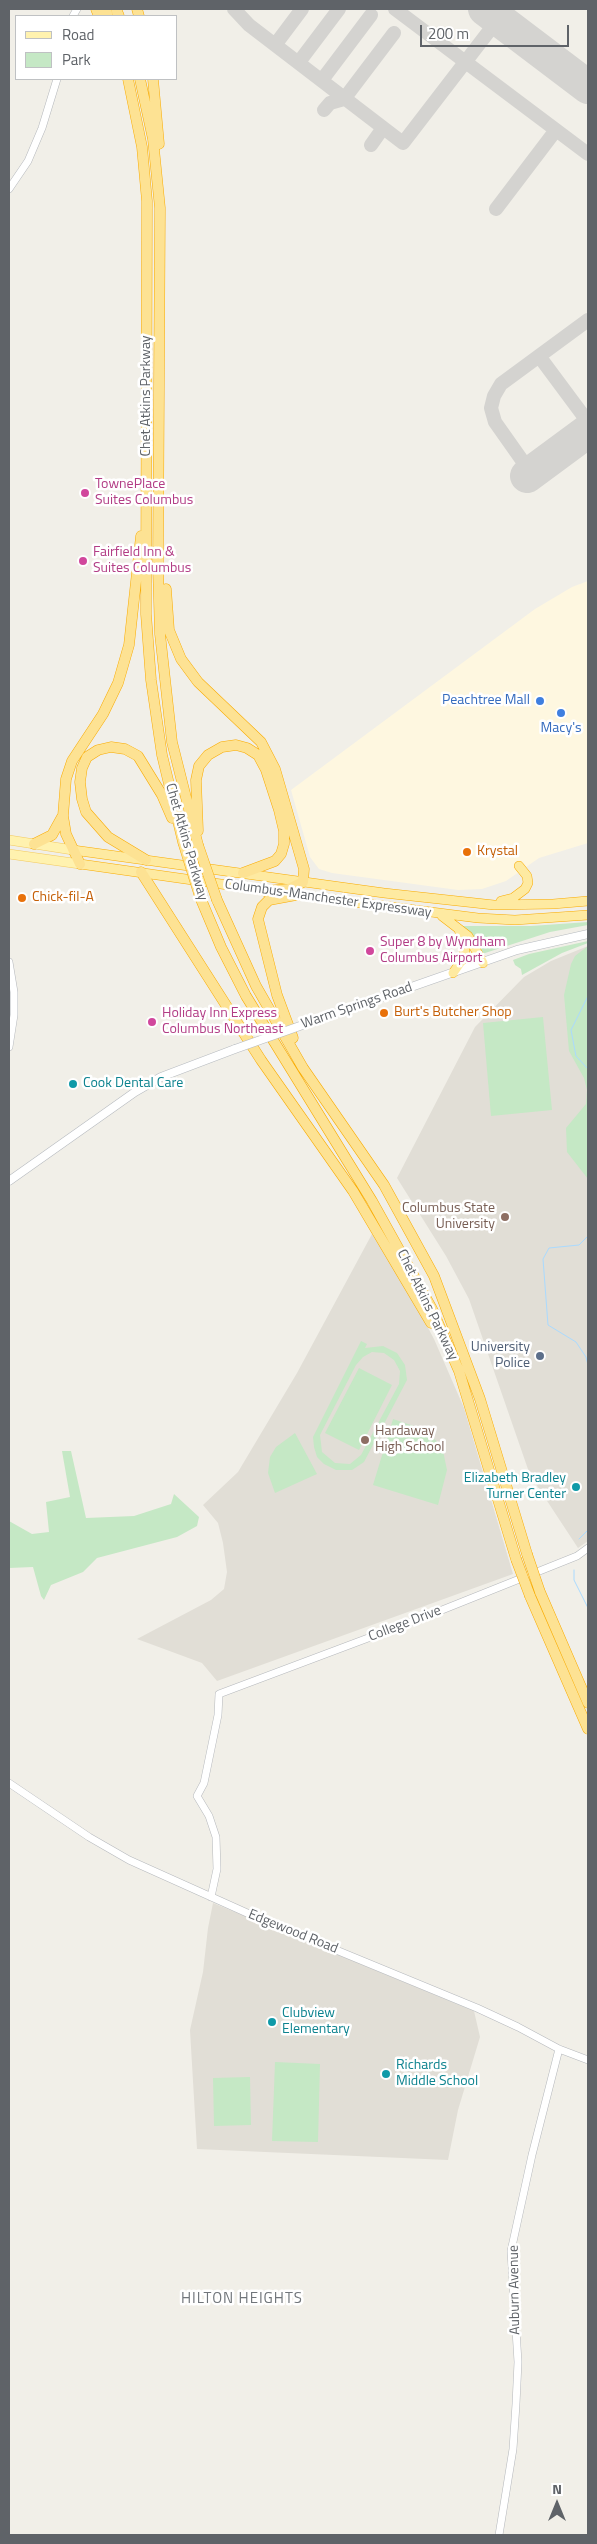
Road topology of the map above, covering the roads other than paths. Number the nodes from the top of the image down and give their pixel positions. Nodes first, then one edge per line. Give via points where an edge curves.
1 (57, 80) edge
2 (123, 80) edge
3 (128, 80) edge
4 (140, 80) edge
5 (153, 80) edge
6 (142, 146) junction
7 (9, 189) edge
8 (160, 208) junction
9 (147, 478) junction
10 (158, 494) junction
11 (63, 816) junction
12 (9, 840) edge
13 (183, 842) junction
14 (34, 844) junction
15 (198, 845) junction
16 (73, 850) junction
17 (9, 854) edge
18 (146, 860) junction
19 (80, 864) junction
20 (519, 866) dead end
21 (141, 872) junction
22 (243, 873) junction
23 (303, 882) junction
24 (265, 891) junction
25 (296, 895) junction
26 (588, 901) edge
27 (480, 903) junction
28 (442, 916) junction
29 (588, 916) edge
30 (457, 928) junction
31 (588, 934) edge
32 (9, 962) edge
33 (483, 963) junction
34 (453, 973) junction
35 (9, 1047) edge
36 (303, 1068) junction
37 (10, 1180) edge
38 (472, 1412) junction
39 (588, 1548) edge
40 (535, 1594) junction
41 (588, 1703) edge
42 (588, 1729) edge
43 (9, 1783) edge
44 (211, 1897) junction
45 (559, 2049) junction
46 (588, 2060) edge
47 (499, 2535) edge

1 - 7 street via 28,161
2 - 6 highway
3 - 6 highway, Chet Atkins Parkway
4 - 8 highway, Chet Atkins Parkway via 153,139
5 - 8 highway via 158,117
6 - 9 highway, Chet Atkins Parkway via 147,201
8 - 10 highway, Chet Atkins Parkway
9 - 11 highway via 129,645 118,683 72,761 66,779
9 - 13 highway, Chet Atkins Parkway via 146,614 151,680 162,755
10 - 15 highway, Chet Atkins Parkway via 160,634 167,704 180,776
10 - 23 highway via 170,630 181,659 198,682 261,742 275,769 302,856
11 - 14 highway via 52,835
11 - 16 highway
12 - 14 main road, Columbus-Manchester Expressway
13 - 18 highway via 162,795 138,756 126,749 111,747 98,750 87,757 82,768 80,782 86,812 108,837
13 - 38 highway, Chet Atkins Parkway, bridge via 200,897 221,948 246,996 372,1201 432,1309 459,1371
14 - 16 main road, Columbus-Manchester Expressway
15 - 22 highway via 196,780 199,766 208,755 222,747 236,745 247,748 258,755 266,770 284,837 281,854 275,861
15 - 36 highway, Chet Atkins Parkway, bridge via 217,900 256,986
16 - 18 highway, Columbus-Manchester Expressway
16 - 19 highway
17 - 19 main road, Columbus-Manchester Expressway
18 - 22 highway, Columbus-Manchester Expressway
19 - 21 highway, Columbus-Manchester Expressway
20 - 27 highway via 527,876 525,889 513,898
21 - 24 highway, Columbus-Manchester Expressway
21 - 38 highway via 261,1060 353,1191 431,1322
22 - 23 highway, Columbus-Manchester Expressway
23 - 24 highway via 289,889
23 - 27 highway, Columbus-Manchester Expressway
24 - 25 highway, Columbus-Manchester Expressway
25 - 28 highway, Columbus-Manchester Expressway
25 - 36 highway via 269,900 262,907 258,919 277,995
26 - 27 highway, Columbus-Manchester Expressway
28 - 29 highway, Columbus-Manchester Expressway via 515,920
28 - 30 highway
30 - 33 highway via 475,945
30 - 34 highway via 464,939 465,951
31 - 33 main road, Warm Springs Road via 526,948
32 - 35 street via 14,992
33 - 34 main road, Warm Springs Road
34 - 37 main road, Warm Springs Road, bridge via 161,1077
36 - 40 highway, Chet Atkins Parkway, bridge via 384,1185 434,1276 480,1399 527,1554
38 - 40 highway, Chet Atkins Parkway, bridge via 516,1559
39 - 44 street, College Drive via 577,1556 432,1614 219,1694 218,1715 204,1783 197,1796 216,1837 217,1869
40 - 41 highway, Chet Atkins Parkway
40 - 42 highway, Chet Atkins Parkway
43 - 44 street, Edgewood Road via 129,1860
44 - 45 street, Edgewood Road via 477,2008
45 - 46 street, Edgewood Road
45 - 47 street, Auburn Avenue via 511,2251 518,2362 512,2449

